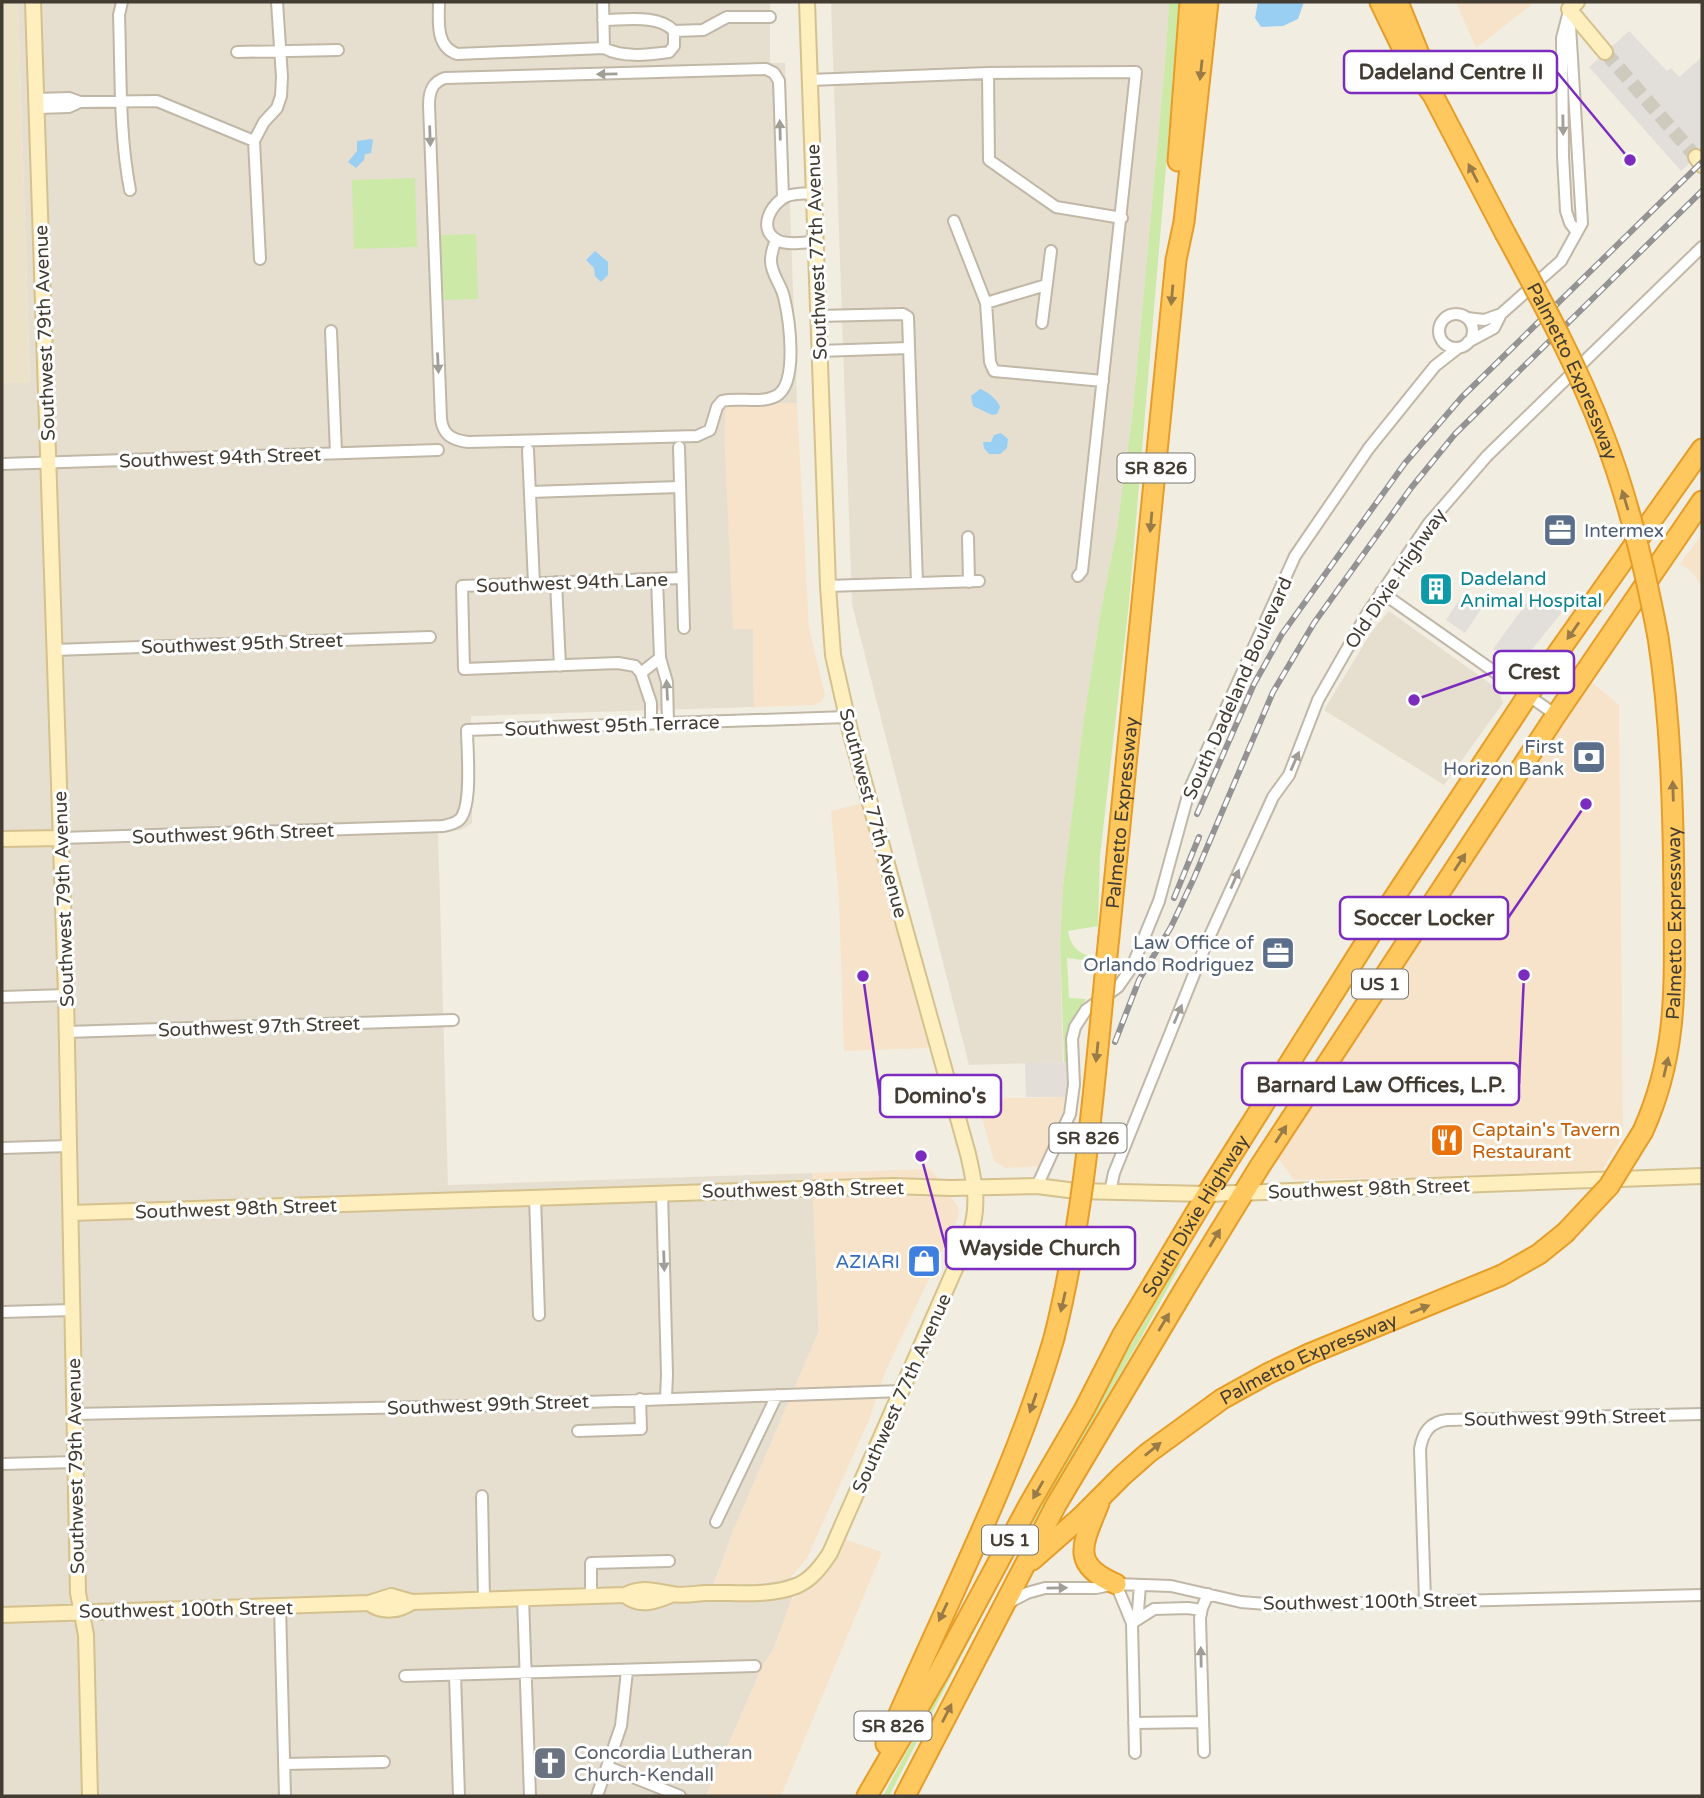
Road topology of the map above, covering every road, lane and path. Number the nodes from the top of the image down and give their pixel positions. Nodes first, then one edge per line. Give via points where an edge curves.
1 (33, 2) edge
2 (122, 2) edge
3 (277, 2) edge
4 (439, 2) edge
5 (603, 2) edge
6 (807, 2) edge
7 (1190, 2) edge
8 (1208, 2) edge
9 (1380, 2) edge
10 (1398, 2) edge
11 (1573, 5) edge
12 (770, 17) dead end
13 (603, 20) junction
14 (674, 31) junction
15 (604, 48) junction
16 (338, 50) dead end
17 (237, 52) dead end
18 (280, 52) junction
19 (1605, 52) tunnel mouth
20 (988, 73) junction
21 (810, 80) junction
22 (1433, 95) junction
23 (122, 100) junction
24 (36, 103) junction
25 (254, 141) junction
26 (1578, 155) junction
27 (1563, 156) junction
28 (130, 190) dead end
29 (815, 193) junction
30 (783, 198) junction
31 (1122, 218) junction
32 (954, 221) dead end
33 (1576, 231) junction
34 (776, 240) junction
35 (816, 242) junction
36 (1702, 247) edge
37 (1051, 251) dead end
38 (260, 259) dead end
39 (1176, 260) junction
40 (1046, 285) junction
41 (986, 303) junction
42 (1501, 314) junction
43 (818, 316) junction
44 (1467, 318) junction
45 (1042, 323) dead end
46 (331, 331) dead end
47 (1440, 337) junction
48 (1463, 345) junction
49 (909, 348) junction
50 (819, 351) junction
51 (1435, 366) junction
52 (1103, 381) junction
53 (679, 447) dead end
54 (1702, 449) edge
55 (438, 450) dead end
56 (528, 450) dead end
57 (336, 453) junction
58 (48, 462) junction
59 (2, 464) edge
60 (1683, 475) junction
61 (680, 487) junction
62 (530, 492) junction
63 (1702, 501) edge
64 (968, 537) dead end
65 (1676, 537) junction
66 (1078, 576) dead end
67 (682, 578) junction
68 (657, 579) junction
69 (556, 582) junction
70 (534, 583) junction
71 (917, 583) junction
72 (828, 586) junction
73 (1381, 592) junction
74 (684, 628) dead end
75 (430, 637) dead end
76 (54, 650) junction
77 (660, 658) junction
78 (560, 666) junction
79 (641, 673) junction
80 (1528, 695) junction
81 (1556, 715) junction
82 (847, 717) junction
83 (668, 723) junction
84 (651, 724) junction
85 (461, 818) joint
86 (61, 838) junction
87 (2, 839) edge
88 (1386, 910) junction
89 (1415, 932) junction
90 (66, 995) junction
91 (2, 997) edge
92 (453, 1020) dead end
93 (66, 1032) junction
94 (69, 1146) junction
95 (2, 1148) edge
96 (1702, 1176) edge
97 (1037, 1186) junction
98 (975, 1187) junction
99 (1244, 1191) junction
100 (662, 1192) junction
101 (1110, 1192) junction
102 (1207, 1194) junction
103 (535, 1197) junction
104 (71, 1213) junction
105 (72, 1310) junction
106 (2, 1312) edge
107 (539, 1315) dead end
108 (902, 1391) junction
109 (777, 1395) junction
110 (666, 1398) junction
111 (640, 1399) junction
112 (74, 1414) junction
113 (1702, 1414) edge
114 (578, 1431) dead end
115 (76, 1462) junction
116 (2, 1464) edge
117 (1102, 1494) junction
118 (482, 1496) dead end
119 (716, 1522) dead end
120 (669, 1561) dead end
121 (1024, 1567) junction
122 (809, 1579) joint
123 (1116, 1584) junction
124 (1140, 1585) junction
125 (1208, 1594) junction
126 (1702, 1595) edge
127 (591, 1596) junction
128 (523, 1598) junction
129 (484, 1600) junction
130 (1425, 1600) junction
131 (1003, 1606) junction
132 (280, 1607) junction
133 (1201, 1611) junction
134 (82, 1612) junction
135 (2, 1615) edge
136 (1132, 1623) junction
137 (755, 1666) dead end
138 (627, 1671) junction
139 (524, 1674) junction
140 (456, 1675) junction
141 (405, 1676) dead end
142 (1203, 1721) junction
143 (1135, 1723) junction
144 (1204, 1752) dead end
145 (1135, 1754) dead end
146 (384, 1762) dead end
147 (284, 1764) junction
148 (608, 1767) junction
149 (90, 1796) edge
150 (285, 1796) edge
151 (459, 1796) edge
152 (530, 1796) edge
153 (597, 1796) edge
154 (680, 1796) edge
155 (865, 1796) edge
156 (905, 1796) edge

1 - 24 street, Southwest 79th Avenue
2 - 23 street
3 - 18 street
4 - 15 street via 442,42 457,54
5 - 13 street
6 - 21 street, Southwest 77th Avenue
7 - 39 highway via 1174,222
8 -> 39 highway, Palmetto Expressway / SR 826
9 - 22 highway, Palmetto Expressway via 1410,64
10 - 22 highway
11 - 19 street
11 - 26 street, South Dadeland Boulevard
11 -> 27 street via 1562,38
12 - 14 street via 727,17 703,30
13 - 14 street via 657,21
13 - 15 street
14 - 15 street via 669,52 615,54
16 - 18 street
17 - 18 street
18 - 25 street via 277,108
20 - 21 street
20 - 31 street via 989,160 1056,207
20 - 31 street via 1136,72
21 - 29 street, Southwest 77th Avenue
117 -> 22 highway, Palmetto Expressway, bridge via 1166,1438 1247,1384 1502,1275 1539,1254 1609,1186 1643,1131 1668,1059 1674,999 1673,792 1666,691 1646,574 1605,438 1549,314
23 - 24 street via 80,102 69,98
23 - 25 street via 158,101
23 - 28 street
24 - 58 street, Southwest 79th Avenue
25 - 38 street
26 - 27 street
26 - 33 street, South Dadeland Boulevard via 1582,223
27 - 33 street via 1566,211
29 - 30 street
29 - 35 street, Southwest 77th Avenue
30 - 34 street via 767,220
30 -> 34 street via 779,81 766,69 438,80 429,105 444,431 468,442 697,436 710,430 722,401 778,395 788,383 791,369 785,302 771,264
31 - 52 street
32 - 41 street
33 - 42 street, South Dadeland Boulevard via 1561,261
34 - 35 street
35 - 43 street, Southwest 77th Avenue
36 - 73 street, Old Dixie Highway via 1486,456 1429,523
37 - 40 street
39 -> 155 highway, Palmetto Expressway / SR 826, bridge via 1074,1250 1054,1338 1017,1447
40 - 41 street
40 - 45 street
41 - 52 street via 994,370
42 - 44 street, South Dadeland Boulevard via 1484,320
42 - 48 street, South Dadeland Boulevard via 1494,328
43 - 49 street via 906,315
43 - 50 street, Southwest 77th Avenue
44 - 47 street, South Dadeland Boulevard via 1447,316 1440,325
44 - 48 street via 1472,327
46 - 57 street
47 - 48 street via 1447,346
47 - 51 street, South Dadeland Boulevard
48 - 51 street, South Dadeland Boulevard
49 - 50 street
49 - 71 street
50 - 72 street, Southwest 77th Avenue
51 - 97 street, South Dadeland Boulevard via 1369,448 1294,556 1190,789 1170,867 1136,957 1118,987 1086,1010 1076,1027 1070,1114
52 - 66 street
53 - 61 street
54 - 60 highway, South Dixie Highway / US 1
55 - 57 street, Southwest 94th Street
56 - 62 street
57 - 58 street, Southwest 94th Street
58 - 59 street, Southwest 94th Street
58 - 76 street, Southwest 79th Avenue
60 - 65 highway via 1674,513
60 -> 80 highway, South Dixie Highway / US 1
61 - 62 street
61 - 67 street
62 - 70 street
63 - 65 highway, South Dixie Highway / US 1
64 - 71 street via 974,581
65 - 81 highway, South Dixie Highway / US 1
67 - 68 street, Southwest 94th Lane
67 - 74 street
68 - 69 street, Southwest 94th Lane
68 - 77 street
69 - 70 street, Southwest 94th Lane
69 - 78 street
70 - 78 street, Southwest 94th Lane via 462,586 464,669
71 - 72 street
72 - 82 street, Southwest 77th Avenue via 833,655
73 - 80 street
101 -> 73 street, Old Dixie Highway via 1132,1125 1207,942 1273,797 1289,775 1318,700
75 - 76 street, Southwest 95th Street
76 - 86 street, Southwest 79th Avenue
77 - 79 street
83 -> 77 street via 666,677
78 - 79 street via 627,664
79 - 84 street
80 - 81 street
80 - 88 highway, South Dixie Highway / US 1
89 -> 81 highway, South Dixie Highway / US 1
82 - 83 street, Southwest 95th Terrace
82 - 98 street, Southwest 77th Avenue
83 - 84 street, Southwest 95th Terrace
84 - 85 street, Southwest 95th Terrace via 467,730 467,796
85 - 86 street, Southwest 96th Street via 443,826
86 - 87 street, Southwest 96th Street
86 - 90 street, Southwest 79th Avenue
88 - 89 highway
88 - 102 highway, South Dixie Highway / US 1
99 -> 89 highway, South Dixie Highway / US 1
90 - 91 street
90 - 93 street, Southwest 79th Avenue
92 - 93 street, Southwest 97th Street
93 - 94 street, Southwest 79th Avenue
94 - 95 street
94 - 104 street, Southwest 79th Avenue
96 - 99 street, Southwest 98th Street
97 - 98 street, Southwest 98th Street
97 - 101 street, Southwest 98th Street
98 - 100 street, Southwest 98th Street
98 - 108 street, Southwest 77th Avenue via 976,1216 969,1237
99 - 102 street, Southwest 98th Street
121 -> 99 highway, South Dixie Highway / US 1 via 1096,1436
100 - 103 street, Southwest 98th Street
100 -> 110 street
101 - 102 street, Southwest 98th Street
102 -> 155 highway, South Dixie Highway / US 1 via 1122,1336 939,1672
103 - 104 street, Southwest 98th Street
103 - 107 street
104 - 105 street, Southwest 79th Avenue
105 - 106 street
105 - 112 street, Southwest 79th Avenue
108 - 109 street, Southwest 99th Street
108 - 122 street, Southwest 77th Avenue via 830,1553
109 - 110 street, Southwest 99th Street
109 - 119 street
110 - 111 street, Southwest 99th Street
111 - 112 street, Southwest 99th Street
111 - 114 street via 641,1429
112 - 115 street, Southwest 79th Avenue
113 - 130 street, Southwest 99th Street via 1447,1420 1430,1426 1420,1449
115 - 116 street
115 - 134 street, Southwest 79th Avenue
117 - 121 highway, Palmetto Expressway
117 - 123 highway via 1084,1558 1090,1570
118 - 129 street
120 - 127 street via 591,1563
121 - 131 highway, South Dixie Highway / US 1
122 - 127 street, Southwest 100th Street via 780,1590 673,1594 648,1589
123 - 124 street, Southwest 100th Street
131 -> 123 street, Southwest 100th Street via 1045,1588
123 - 136 street
124 - 125 street, Southwest 100th Street
124 - 136 street
125 - 130 street, Southwest 100th Street via 1267,1605
125 - 133 street
126 - 130 street, Southwest 100th Street
127 - 128 street, Southwest 100th Street
128 - 129 street, Southwest 100th Street
128 - 139 street
129 - 132 street, Southwest 100th Street via 412,1602 391,1596 369,1603
156 -> 131 highway, South Dixie Highway / US 1
132 - 134 street, Southwest 100th Street
132 - 147 street
133 - 136 street via 1153,1609
142 -> 133 street
134 - 135 street, Southwest 100th Street
134 - 149 street, Southwest 79th Avenue
136 - 143 street
137 - 138 street
138 - 139 street
138 - 148 street via 624,1713
139 - 140 street
139 - 152 street
140 - 141 street
140 - 151 street
142 - 143 street
142 - 144 street
143 - 145 street
146 - 147 street
147 - 150 street
148 - 153 street
148 - 154 street

